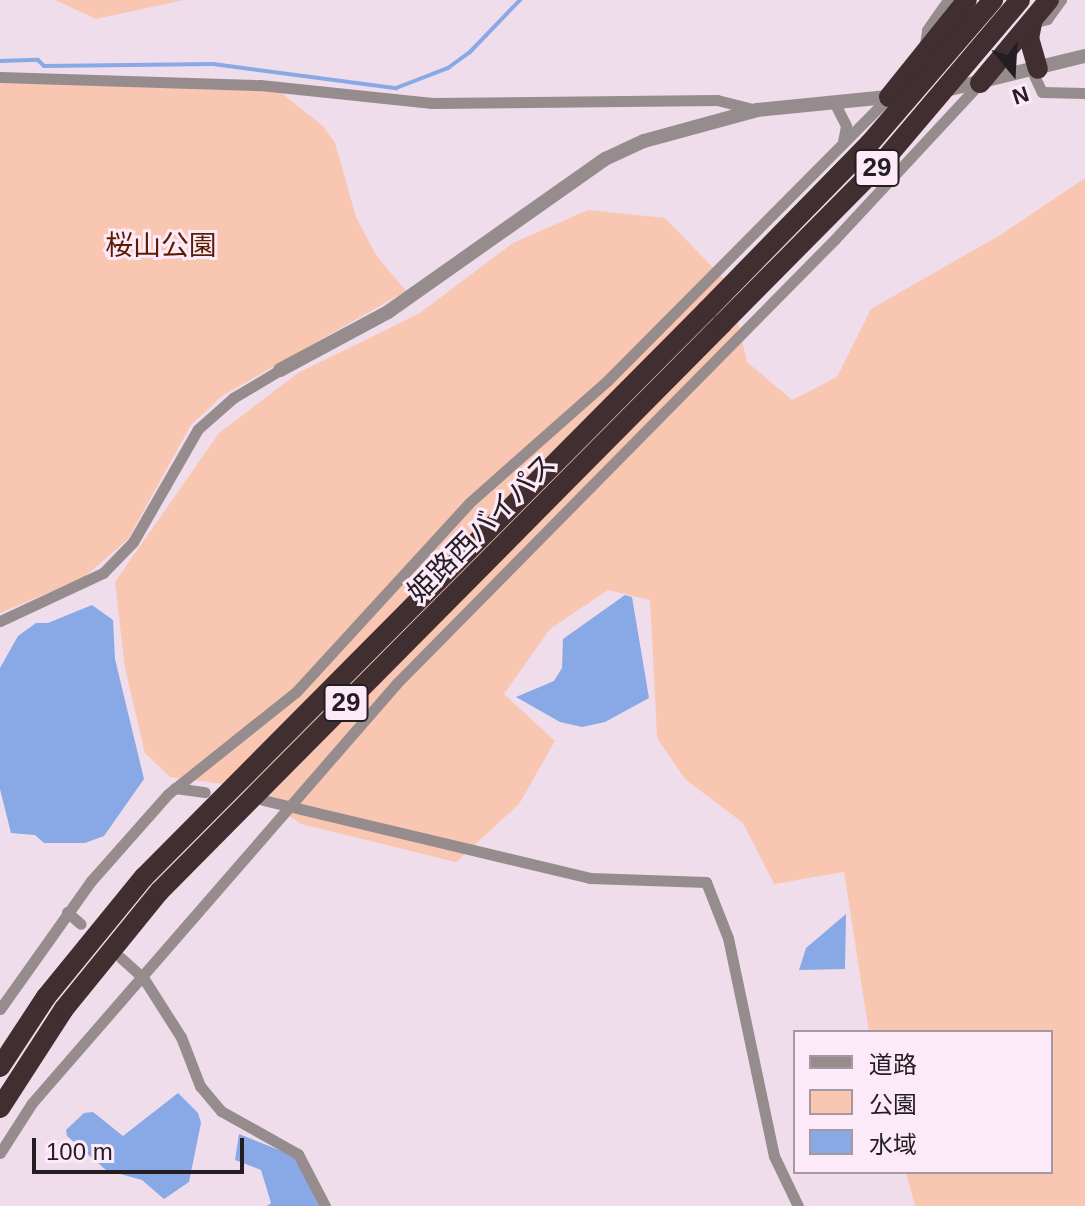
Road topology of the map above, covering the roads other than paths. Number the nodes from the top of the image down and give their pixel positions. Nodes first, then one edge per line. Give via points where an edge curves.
1 (948, 0) edge
2 (967, 0) edge
3 (993, 0) edge
4 (1020, 0) edge
5 (1049, 0) edge
6 (1061, 0) edge
7 (1032, 23) junction
8 (930, 46) junction
9 (1085, 56) edge
10 (1035, 70) junction
11 (0, 77) edge
12 (980, 83) junction
13 (948, 90) junction
14 (1085, 93) edge
15 (923, 94) junction
16 (889, 97) junction
17 (834, 102) junction
18 (757, 110) junction
19 (938, 129) junction
20 (841, 145) junction
21 (715, 317) junction
22 (280, 370) joint
23 (0, 621) edge
24 (175, 788) junction
25 (205, 792) dead end
26 (263, 800) dead end
27 (289, 803) junction
28 (67, 912) junction
29 (81, 924) dead end
30 (121, 958) dead end
31 (144, 979) junction
32 (0, 1009) edge
33 (0, 1067) edge
34 (0, 1108) edge
35 (0, 1153) edge
36 (325, 1206) edge
37 (798, 1206) edge

1 - 8 street via 927,30
2 - 8 highway
3 - 21 highway, 姫路西バイパス / 29, bridge
4 - 21 highway, 姫路西バイパス / 29, bridge via 886,158
5 - 7 highway
6 - 7 street via 1047,19
7 - 10 highway
7 - 12 highway
8 - 13 street via 926,67
8 - 16 highway
9 - 10 street
10 - 12 street
10 - 14 street via 1042,92
11 - 18 street via 260,85 432,103 717,100
12 - 13 street
12 - 19 street
13 - 15 street
15 - 16 street
15 - 19 street
16 - 17 street
16 - 20 street
17 - 18 street
17 - 20 street via 846,126
18 - 22 street via 644,141 605,159 407,300
19 - 27 street via 593,489 397,683
20 - 24 street via 607,381 469,503 296,692
21 - 33 highway, 姫路西バイパス / 29 via 144,877 46,997
21 - 34 highway, 姫路西バイパス / 29 via 159,892 64,1009
22 - 23 street via 233,398 198,429 133,542 103,573
24 - 25 street
24 - 28 street
26 - 27 street
27 - 31 street
27 - 37 street via 480,855 590,878 706,882 728,938 774,1156
28 - 29 street
28 - 32 street
30 - 31 street
31 - 35 street via 32,1103
31 - 36 street via 181,1037 200,1086 237,1124 298,1154

